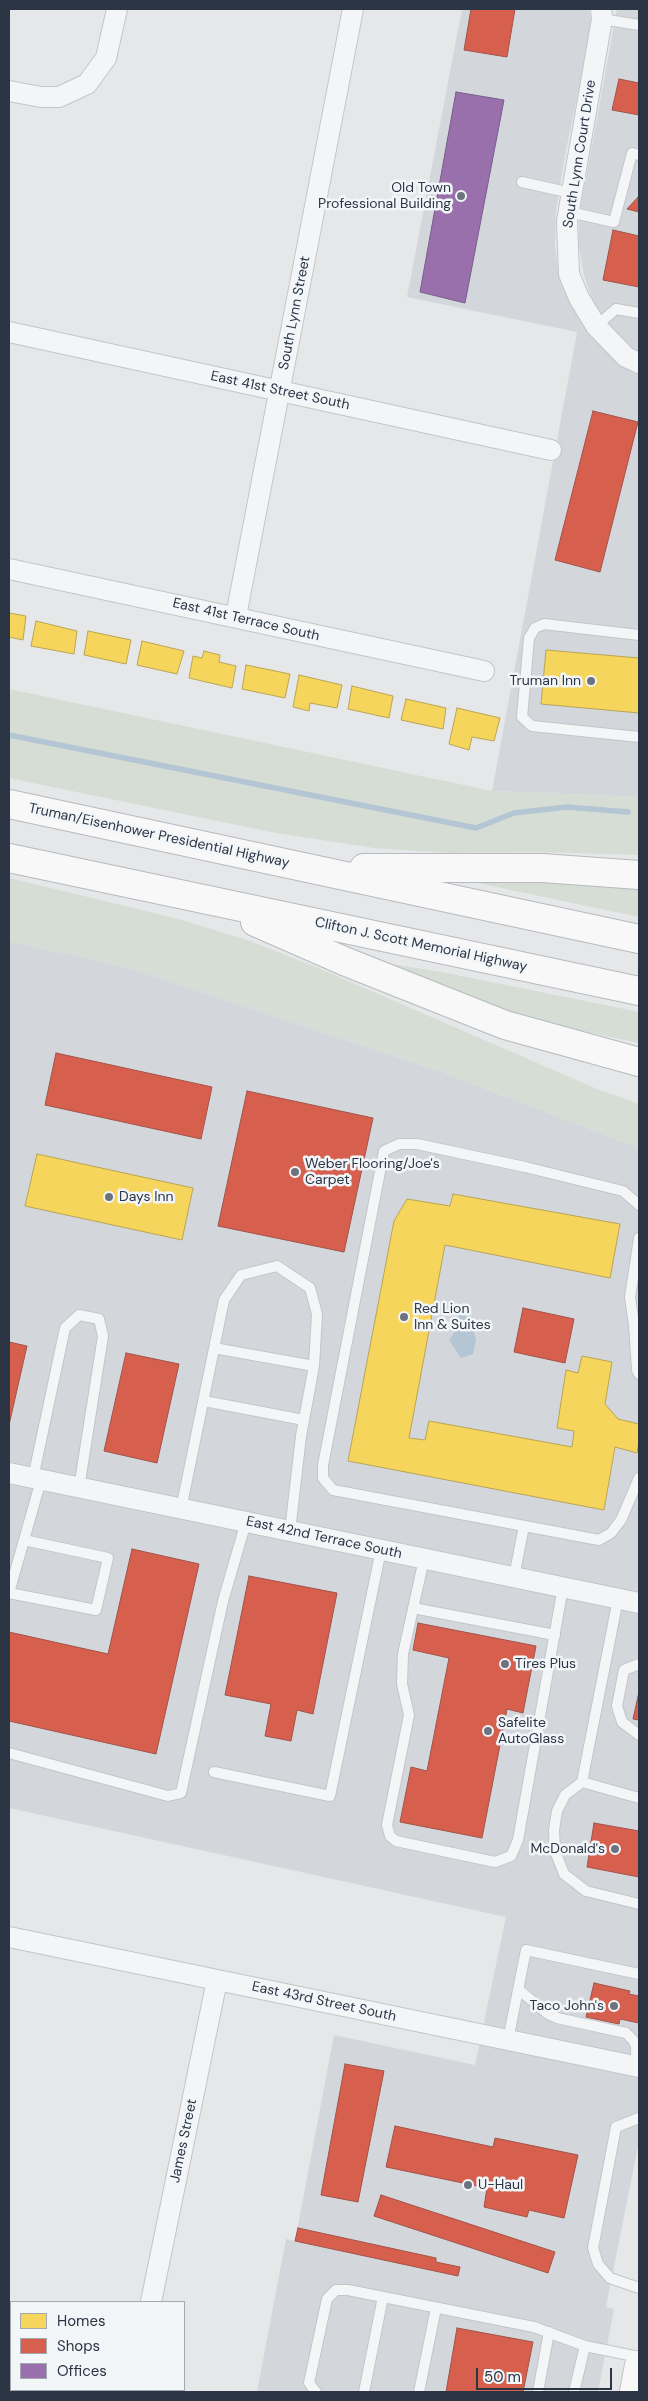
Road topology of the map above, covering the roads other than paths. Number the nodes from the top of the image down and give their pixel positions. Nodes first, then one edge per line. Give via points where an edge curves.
1 (117, 9) edge
2 (352, 9) edge
3 (602, 14) edge
4 (639, 25) edge
5 (9, 91) edge
6 (639, 155) edge
7 (522, 182) dead end
8 (570, 202) junction
9 (639, 314) edge
10 (596, 326) junction
11 (9, 332) edge
12 (639, 363) edge
13 (280, 390) junction
14 (551, 450) dead end
15 (9, 569) edge
16 (236, 616) junction
17 (639, 635) edge
18 (484, 671) dead end
19 (639, 737) edge
20 (9, 804) edge
21 (9, 858) edge
22 (309, 868) junction
23 (639, 875) edge
24 (203, 900) junction
25 (639, 939) edge
26 (639, 991) edge
27 (639, 1062) edge
28 (639, 1204) edge
29 (639, 1238) edge
30 (637, 1325) edge
31 (214, 1348) junction
32 (314, 1366) junction
33 (639, 1374) edge
34 (204, 1401) junction
35 (304, 1420) junction
36 (9, 1473) edge
37 (639, 1478) edge
38 (37, 1479) junction
39 (79, 1488) junction
40 (181, 1509) junction
41 (246, 1522) junction
42 (524, 1526) junction
43 (290, 1531) junction
44 (24, 1540) junction
45 (382, 1550) junction
46 (424, 1559) junction
47 (514, 1577) junction
48 (563, 1587) junction
49 (618, 1598) junction
50 (639, 1603) edge
51 (413, 1608) junction
52 (555, 1634) junction
53 (639, 1664) edge
54 (639, 1735) edge
55 (9, 1754) edge
56 (214, 1772) dead end
57 (582, 1782) junction
58 (639, 1798) edge
59 (639, 1904) edge
60 (9, 1937) edge
61 (639, 1974) edge
62 (217, 1980) junction
63 (518, 1989) junction
64 (508, 2040) junction
65 (638, 2067) edge
66 (639, 2118) edge
67 (639, 2288) edge
68 (383, 2297) junction
69 (152, 2301) edge
70 (436, 2308) junction
71 (549, 2332) junction
72 (584, 2346) junction
73 (639, 2357) edge
74 (639, 2365) edge
75 (316, 2392) edge
76 (364, 2392) edge
77 (419, 2392) edge
78 (538, 2392) edge
79 (574, 2392) edge
80 (634, 2392) edge

1 - 5 street via 106,58 97,73 80,88 59,98
2 - 13 street, South Lynn Street
3 - 4 lane
3 - 8 street, South Lynn Court Drive
6 - 8 lane via 632,153 614,222
7 - 8 lane
8 - 10 street, South Lynn Court Drive via 569,274
9 - 10 lane via 616,308
10 - 12 street, South Lynn Court Drive via 626,357
11 - 13 street, East 41st Street South
13 - 14 street, East 41st Street South
13 - 16 street, South Lynn Street
15 - 16 street, East 41st Terrace South
16 - 18 street, East 41st Terrace South via 281,629
17 - 19 lane via 544,624 535,628 529,638 522,717 532,726
20 - 22 main road, Truman/Eisenhower Presidential Highway
21 - 24 main road
22 - 23 main road via 542,868
22 - 25 main road
24 - 26 main road, Clifton J. Scott Memorial Highway
24 - 27 main road via 505,1025
28 - 42 lane via 623,1191 417,1144 399,1144 384,1151 323,1478 333,1490
29 - 30 lane via 630,1297
30 - 33 lane
31 - 32 lane
31 - 32 lane via 224,1300 241,1275 277,1266 310,1288 317,1314
31 - 34 lane
32 - 35 lane
34 - 35 lane
34 - 40 lane
35 - 43 lane
36 - 38 street, East 42nd Terrace South
37 - 42 lane via 621,1520 612,1533 599,1540
38 - 39 street, East 42nd Terrace South
38 - 39 lane via 65,1328 79,1315 98,1319 103,1336
38 - 44 lane
39 - 40 street, East 42nd Terrace South
40 - 41 street, East 42nd Terrace South
41 - 43 street, East 42nd Terrace South
41 - 55 lane via 223,1601 181,1793 168,1796
42 - 47 lane
43 - 45 street, East 42nd Terrace South
44 - 44 lane via 108,1558 96,1610 9,1593
45 - 46 street, East 42nd Terrace South
45 - 56 lane via 330,1796
46 - 47 street, East 42nd Terrace South
46 - 51 lane
47 - 48 street, East 42nd Terrace South
48 - 49 street, East 42nd Terrace South
48 - 52 lane
49 - 50 street, East 42nd Terrace South
49 - 57 lane
51 - 52 lane
51 - 52 lane via 403,1654 402,1684 408,1716 387,1825 390,1836 396,1841 495,1862 511,1856 518,1840
53 - 54 lane via 624,1670 617,1706 622,1722
57 - 58 lane
57 - 59 lane via 565,1795 557,1811 555,1851 564,1874 586,1892
60 - 62 street, East 43rd Street South
61 - 63 lane via 526,1950
62 - 64 street, East 43rd Street South
62 - 69 street, James Street
63 - 64 lane
63 - 65 lane via 557,2018 626,2033 636,2046
64 - 65 street, East 43rd Street South
66 - 67 lane via 616,2127 593,2248 598,2264 610,2278
68 - 70 lane
68 - 75 lane via 336,2290 327,2299 309,2383
68 - 76 lane
70 - 71 lane
70 - 77 lane
71 - 72 lane
71 - 78 lane
72 - 73 lane
72 - 79 lane
74 - 80 main road

